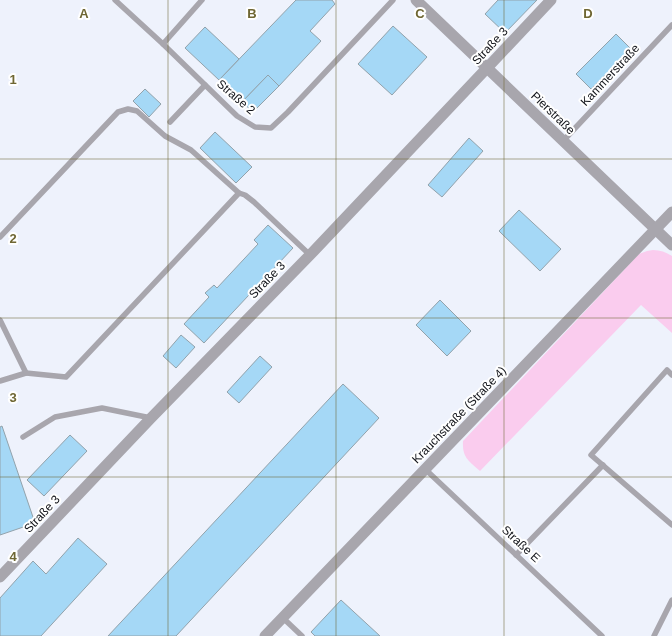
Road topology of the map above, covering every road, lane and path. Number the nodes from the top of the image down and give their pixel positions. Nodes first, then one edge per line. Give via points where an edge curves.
1 (115, 0) edge
2 (202, 0) edge
3 (394, 0) edge
4 (416, 0) edge
5 (551, 0) edge
6 (672, 25) edge
7 (163, 44) junction
8 (487, 68) junction
9 (205, 85) junction
10 (170, 122) dead end
11 (564, 140) junction
12 (239, 193) junction
13 (672, 212) edge
14 (655, 229) junction
15 (0, 238) edge
16 (672, 244) edge
17 (310, 255) junction
18 (0, 320) edge
19 (26, 372) junction
20 (672, 375) edge
21 (0, 381) edge
22 (151, 418) junction
23 (23, 436) dead end
24 (603, 465) junction
25 (425, 469) junction
26 (672, 525) edge
27 (516, 555) junction
28 (0, 577) edge
29 (672, 600) edge
30 (282, 618) junction
31 (265, 636) edge
32 (302, 636) edge
33 (602, 636) edge
34 (654, 636) edge

1 - 7 lane, Straße 2
2 - 7 lane
3 - 9 lane, Straße 2 via 272,128 255,127 237,116
4 - 8 street, Pierstraße
5 - 8 street, Straße 3
6 - 11 lane, Kammerstraße
7 - 9 lane, Straße 2
8 - 11 street, Pierstraße
8 - 17 street, Straße 3
9 - 10 lane
11 - 14 street, Pierstraße
12 - 15 lane via 191,150 165,136 137,111 128,109 118,112
12 - 17 lane via 254,202
12 - 19 lane via 66,377
13 - 14 street, Krauchstraße (Straße 4)
14 - 16 street, Pierstraße
14 - 25 street, Krauchstraße (Straße 4)
17 - 22 street, Straße 3
18 - 19 lane
19 - 21 lane
20 - 24 lane via 667,370 591,455
22 - 23 lane via 102,408 55,417
22 - 28 street, Straße 3
24 - 26 lane
24 - 27 lane
25 - 27 lane, Straße E
25 - 30 street, Krauchstraße (Straße 4)
27 - 33 lane, Straße E
29 - 34 lane
30 - 31 street, Krauchstraße (Straße 4)
30 - 32 lane

